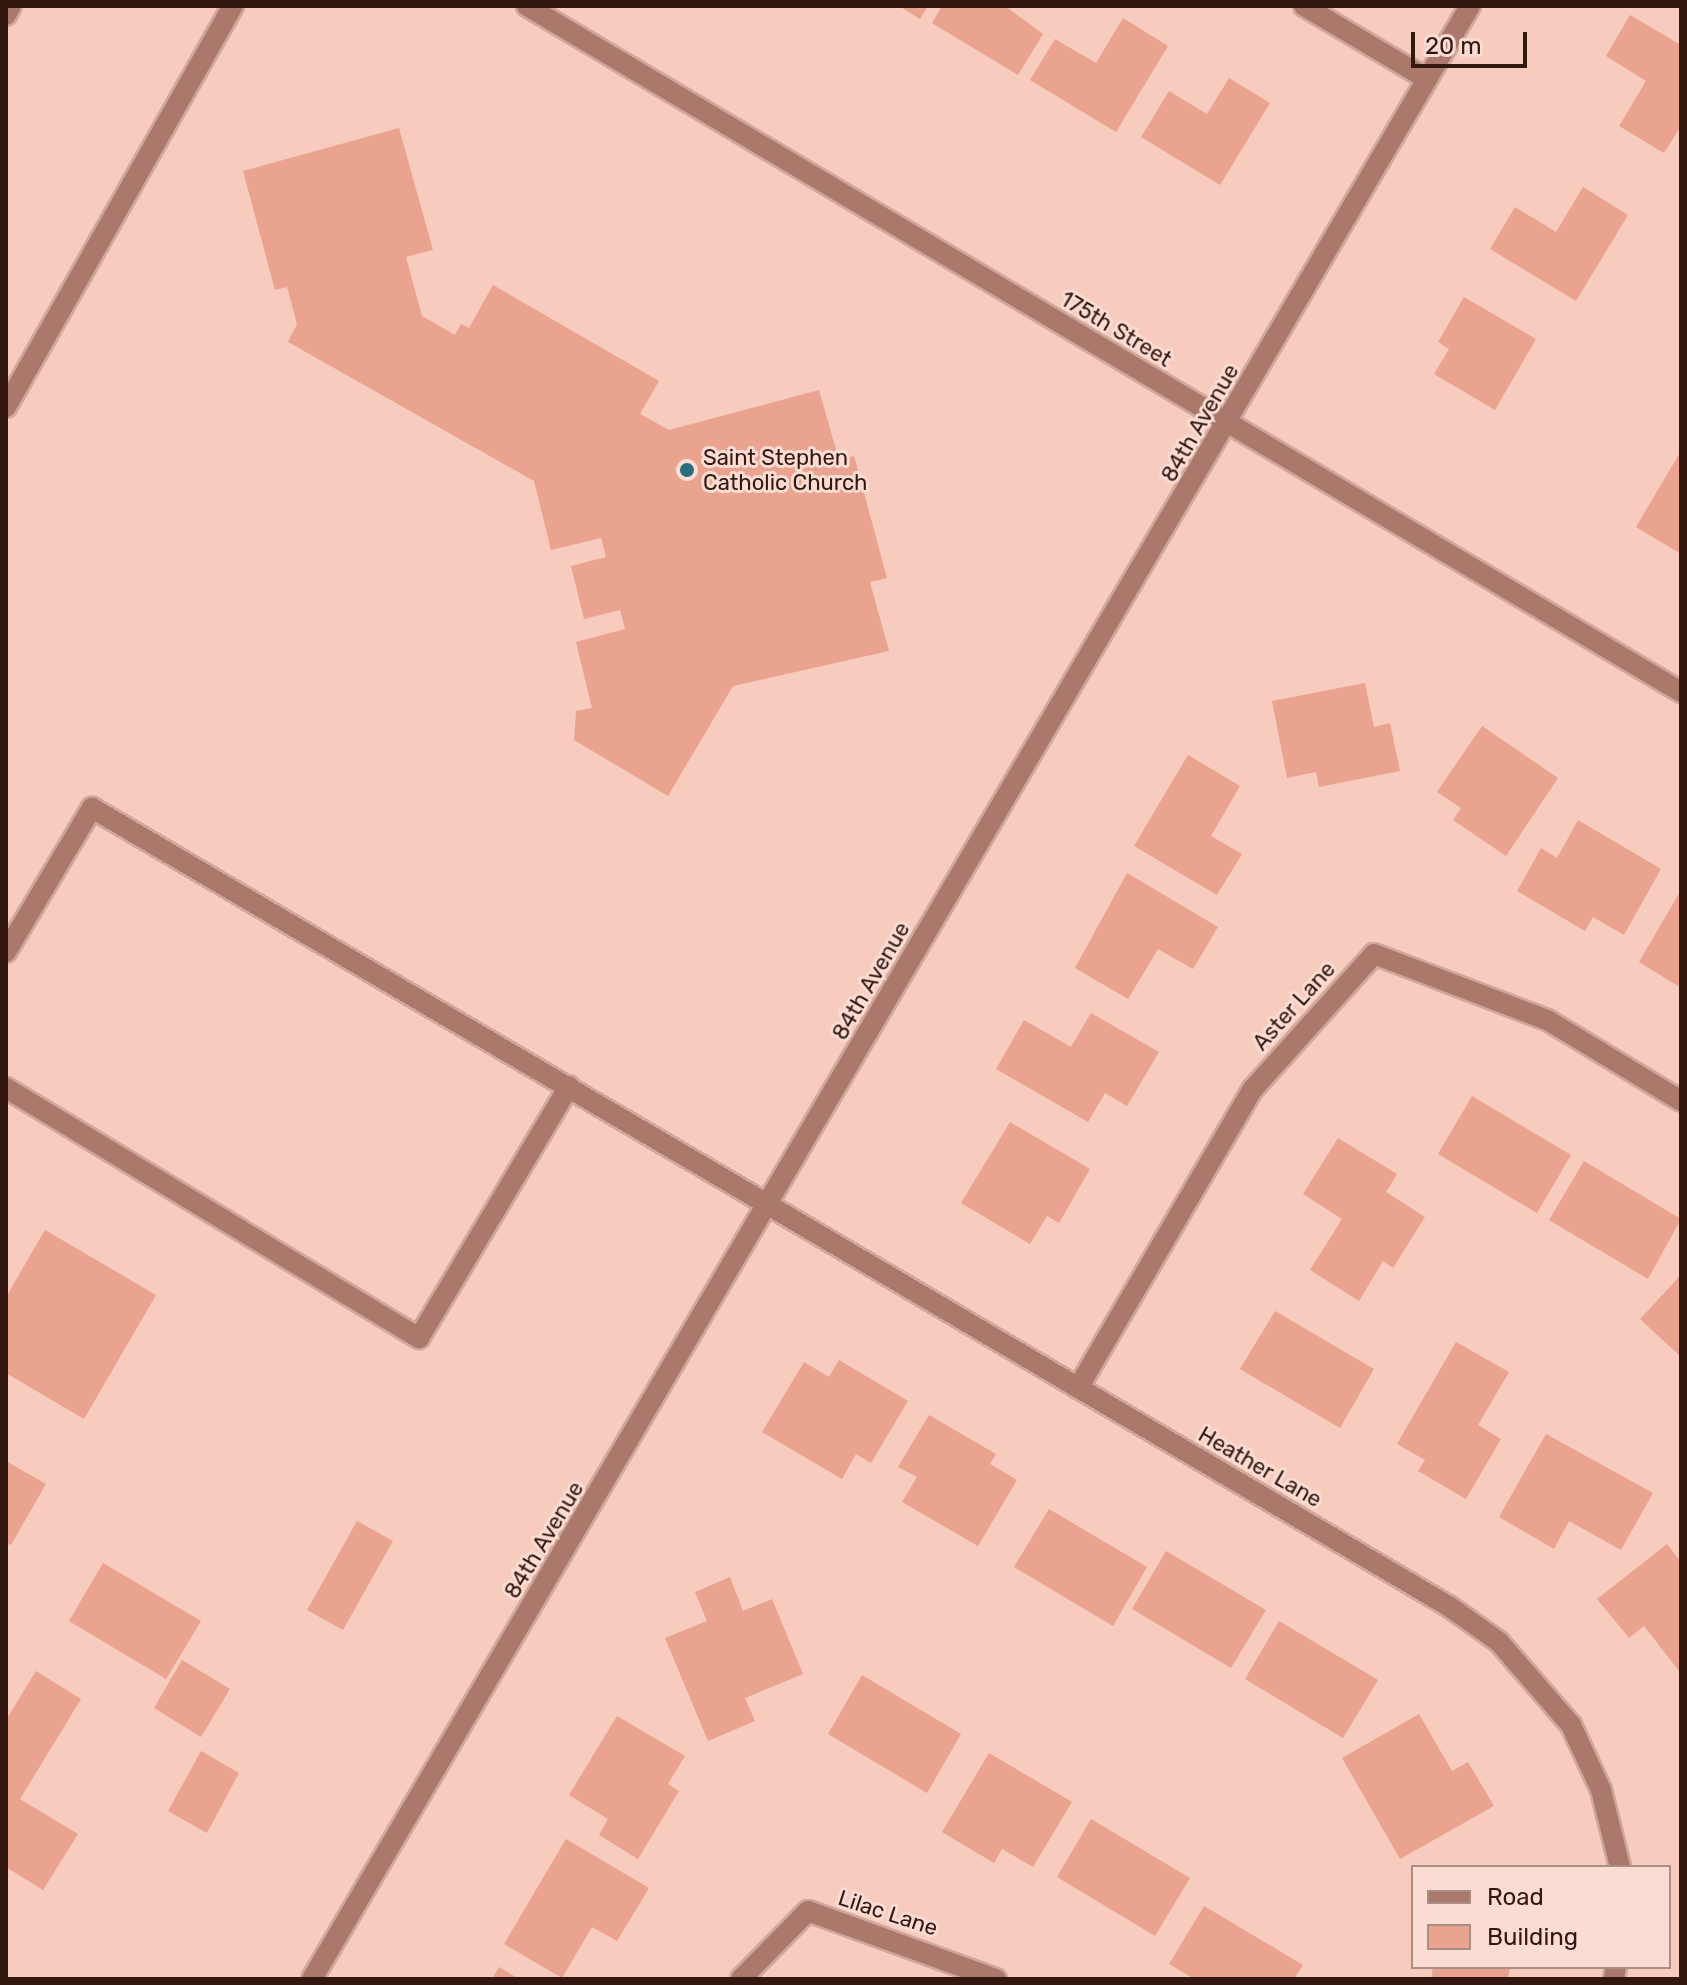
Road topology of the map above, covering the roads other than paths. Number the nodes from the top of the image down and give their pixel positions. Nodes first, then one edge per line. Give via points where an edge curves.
1 (11, 6) edge
2 (233, 6) edge
3 (527, 6) edge
4 (1304, 6) edge
5 (1470, 6) edge
6 (6, 15) edge
7 (1427, 79) junction
8 (6, 407) edge
9 (1227, 424) junction
10 (1681, 692) edge
11 (6, 952) edge
12 (569, 1086) junction
13 (6, 1088) edge
14 (1681, 1101) edge
15 (770, 1206) junction
16 (1078, 1388) junction
17 (1620, 1865) edge
18 (312, 1979) edge
19 (741, 1979) edge
20 (996, 1979) edge

1 - 6 street
2 - 8 street
3 - 9 street, 175th Street
4 - 7 street
5 - 7 street, 84th Avenue
7 - 9 street, 84th Avenue
9 - 10 street, 175th Street
9 - 15 street, 84th Avenue
11 - 12 street, Heather Lane via 92,808
12 - 13 street via 419,1338
12 - 15 street, Heather Lane
14 - 16 street, Aster Lane via 1549,1021 1374,954 1253,1089
15 - 16 street, Heather Lane
15 - 18 street, 84th Avenue
16 - 17 street, Heather Lane via 1499,1642 1571,1725 1601,1790
19 - 20 street, Lilac Lane via 808,1911

